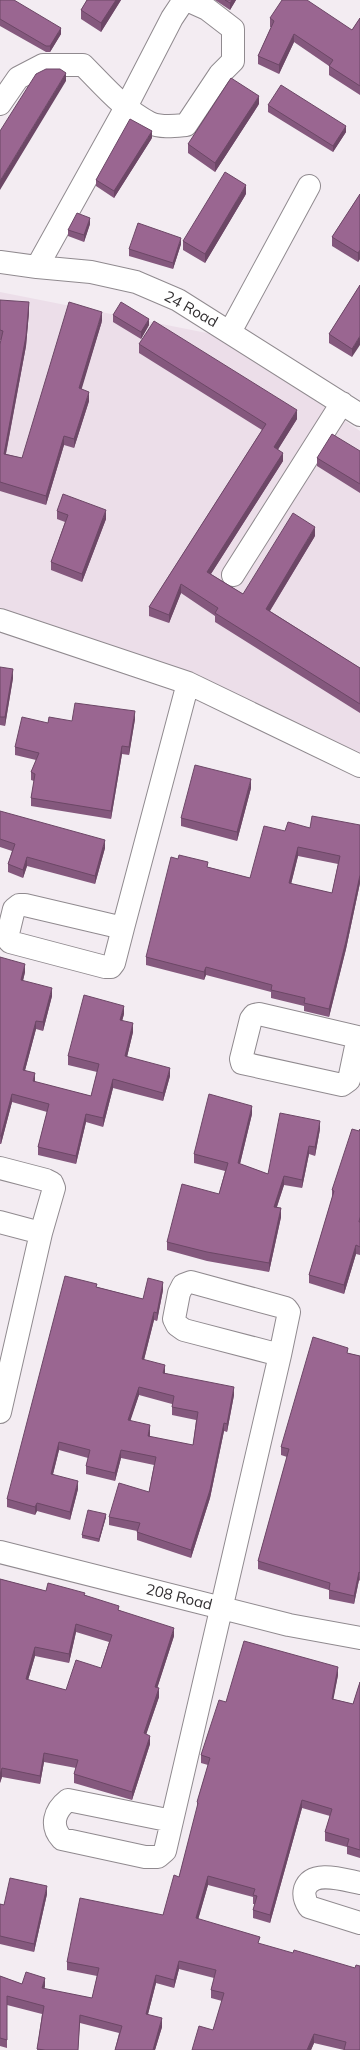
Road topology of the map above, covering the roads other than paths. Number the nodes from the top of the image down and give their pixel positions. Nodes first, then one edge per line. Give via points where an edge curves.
1 (184, 0) edge
2 (187, 0) edge
3 (0, 104) edge
4 (126, 108) junction
5 (308, 186) dead end
6 (0, 262) edge
7 (37, 267) junction
8 (230, 332) junction
9 (351, 409) edge
10 (233, 575) dead end
11 (0, 620) edge
12 (188, 683) junction
13 (360, 766) edge
14 (123, 928) junction
15 (359, 1034) edge
16 (0, 1168) edge
17 (0, 1222) edge
18 (41, 1234) junction
19 (280, 1355) junction
20 (0, 1412) edge
21 (0, 1552) edge
22 (221, 1608) junction
23 (360, 1638) edge
24 (172, 1821) junction
25 (360, 1883) edge
26 (360, 1923) edge

1 - 4 street via 172,18
2 - 4 street via 207,9 233,29 233,61 220,74 186,125 172,127 151,124
3 - 4 street via 18,78 43,65 68,64 83,65
4 - 7 street
5 - 8 street
6 - 7 street, 24 Road
7 - 8 street, 24 Road via 91,272 136,282 178,300
8 - 9 street, 24 Road
9 - 10 street
11 - 12 street
12 - 13 street
12 - 14 street
14 - 14 street via 19,905 14,909 7,938 14,944 105,967 114,963
15 - 15 street via 349,1080 342,1085 246,1065 241,1059 254,1015
16 - 18 street via 52,1183 54,1188
17 - 18 street
18 - 20 street
19 - 19 street via 180,1328 174,1319 179,1293 183,1286 191,1282 286,1308 289,1312
19 - 22 street
21 - 22 street, 208 Road
22 - 23 street, 208 Road via 289,1625
22 - 24 street
24 - 24 street via 68,1800 61,1805 54,1823 55,1831 62,1839 145,1857 158,1857 165,1851
25 - 26 street via 316,1877 308,1882 304,1892 309,1907

